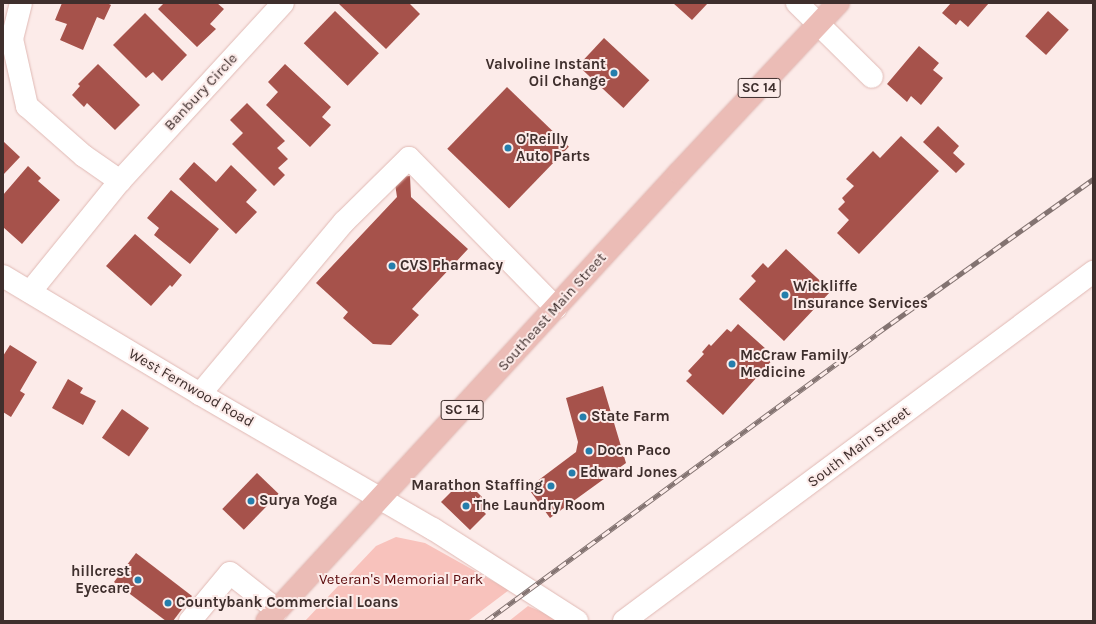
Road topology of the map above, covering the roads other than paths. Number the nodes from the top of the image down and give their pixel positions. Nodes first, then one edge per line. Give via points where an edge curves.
1 (21, 3) edge
2 (283, 3) edge
3 (797, 3) edge
4 (838, 3) edge
5 (819, 24) junction
6 (872, 78) dead end
7 (120, 181) junction
8 (1093, 272) edge
9 (3, 276) edge
10 (30, 292) junction
11 (556, 308) junction
12 (200, 394) junction
13 (380, 500) junction
14 (272, 615) edge
15 (190, 621) edge
16 (577, 621) edge
17 (624, 621) edge

1 - 7 street via 12,39 27,106 84,156
2 - 7 street, Banbury Circle
3 - 5 street
4 - 5 main road, Southeast Main Street / SC 14
5 - 6 street
5 - 11 main road, Southeast Main Street / SC 14
7 - 10 street, Banbury Circle
8 - 17 street, South Main Street
9 - 10 street, West Fernwood Road
10 - 12 street, West Fernwood Road
11 - 12 street via 409,158 344,222
11 - 13 main road, Southeast Main Street / SC 14
12 - 13 street, West Fernwood Road
13 - 14 main road, Southeast Main Street / SC 14
13 - 16 street, West Fernwood Road via 433,530
14 - 15 street via 230,573

